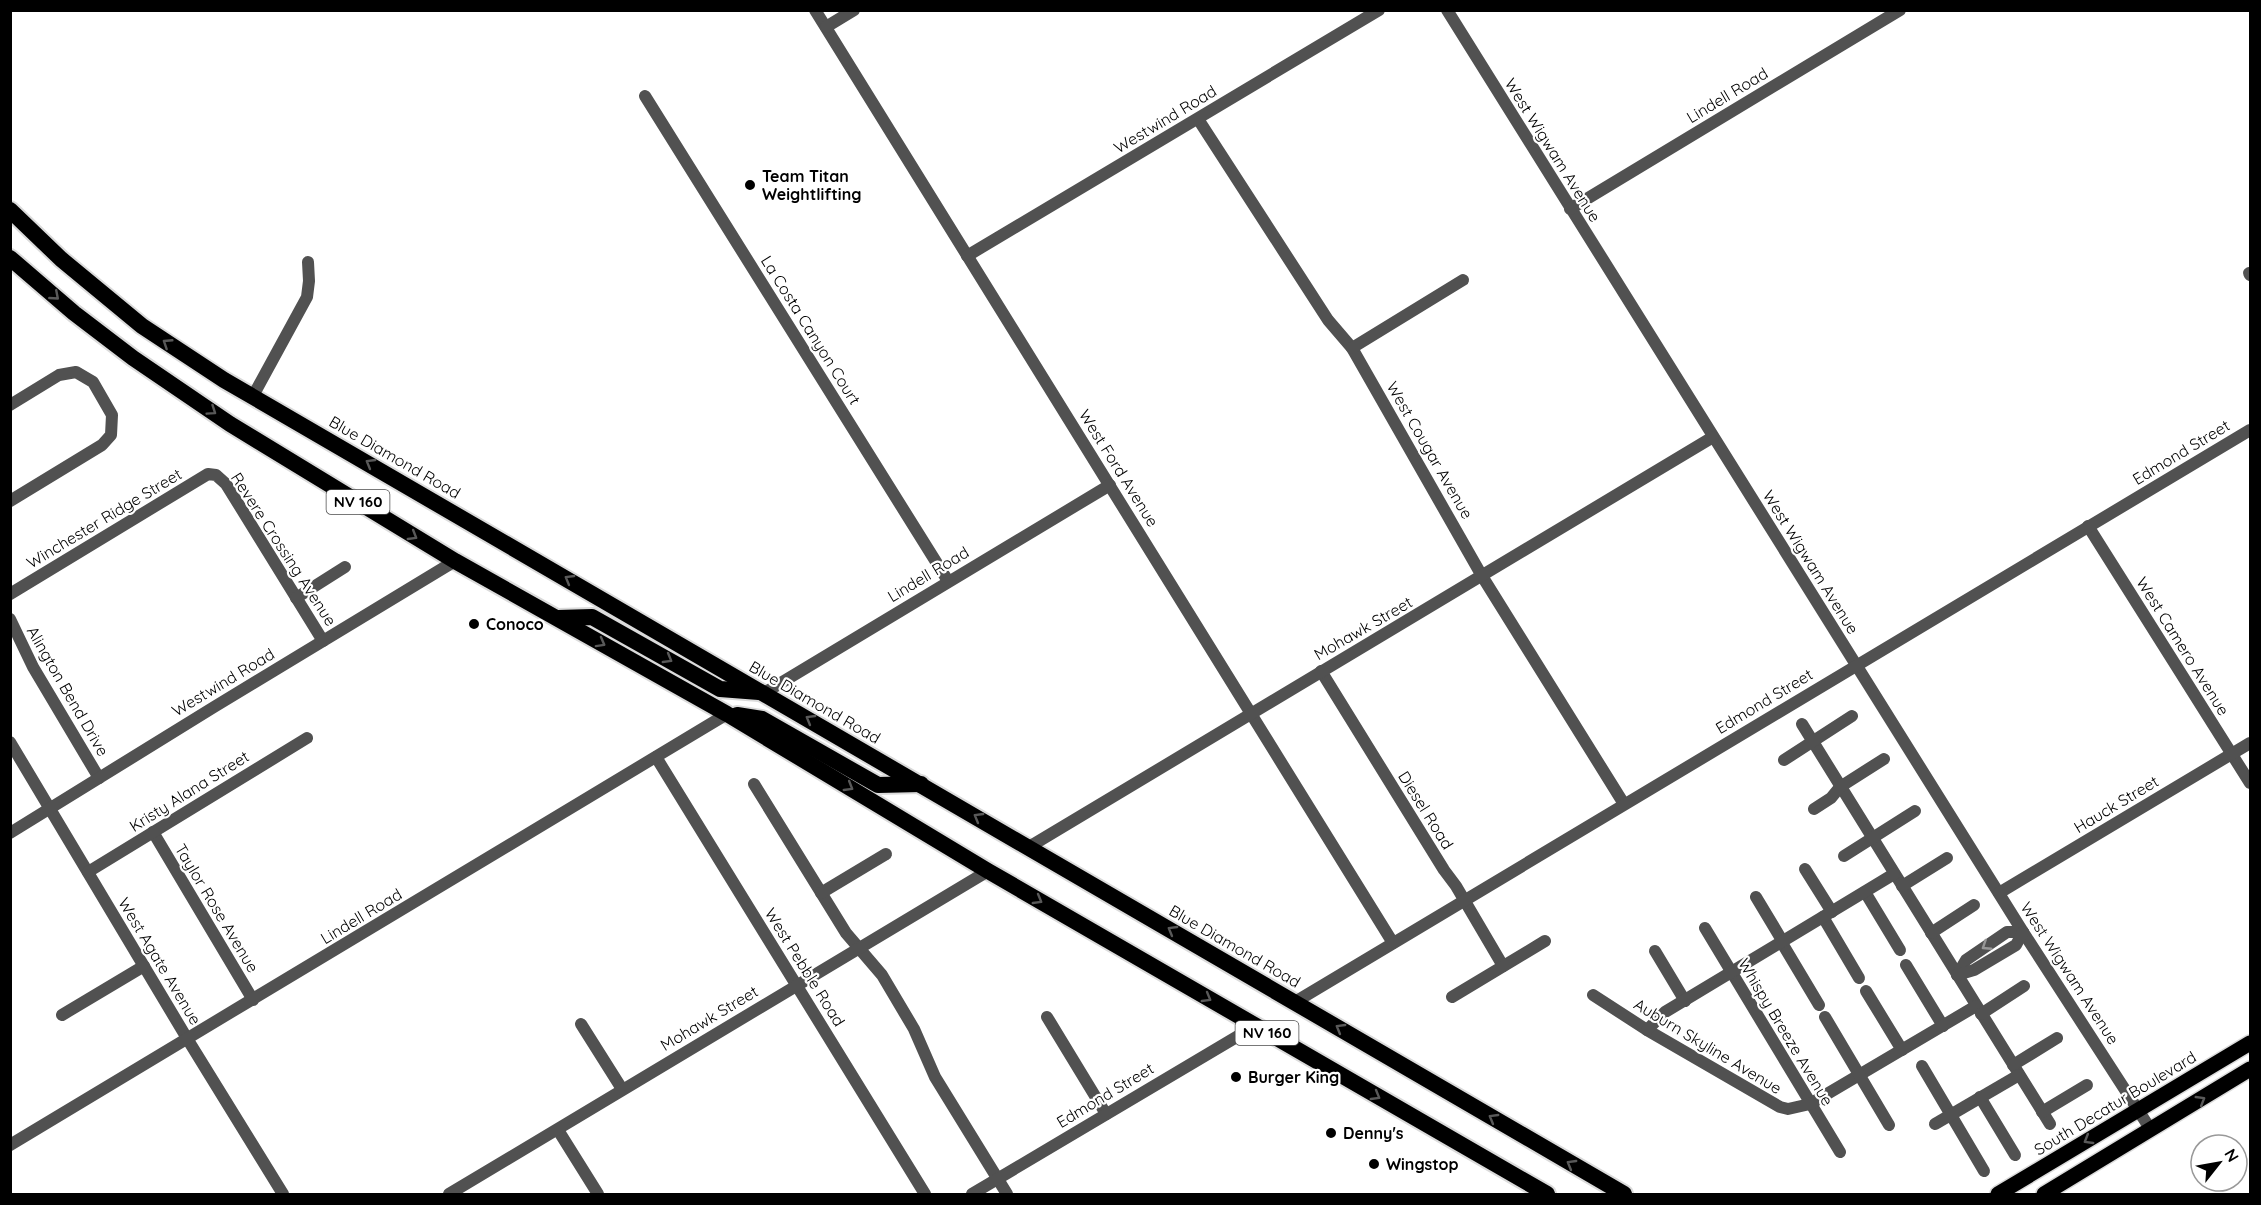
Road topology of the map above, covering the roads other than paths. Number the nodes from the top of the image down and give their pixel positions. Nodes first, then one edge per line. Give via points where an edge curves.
1 (815, 10) edge
2 (854, 10) edge
3 (1379, 10) edge
4 (1446, 10) edge
5 (1900, 10) edge
6 (826, 27) junction
7 (645, 96) dead end
8 (1198, 119) junction
9 (1570, 209) junction
10 (10, 210) edge
11 (968, 256) junction
12 (10, 258) edge
13 (308, 262) dead end
14 (1462, 280) dead end
15 (1352, 348) junction
16 (252, 396) junction
17 (10, 405) edge
18 (2250, 430) edge
19 (1713, 437) junction
20 (216, 475) joint
21 (1110, 485) junction
22 (10, 501) edge
23 (2088, 526) junction
24 (455, 561) junction
25 (345, 567) dead end
26 (1482, 576) junction
27 (948, 581) junction
28 (10, 594) edge
29 (296, 598) junction
30 (557, 618) junction
31 (10, 619) edge
32 (323, 640) junction
33 (1856, 665) junction
34 (1321, 671) junction
35 (764, 693) junction
36 (728, 714) junction
37 (1252, 714) junction
38 (1852, 716) dead end
39 (1802, 724) dead end
40 (307, 738) dead end
41 (10, 742) edge
42 (1813, 742) junction
43 (2250, 743) edge
44 (2232, 754) junction
45 (656, 757) junction
46 (1884, 759) dead end
47 (1784, 760) dead end
48 (99, 778) junction
49 (2250, 783) edge
50 (754, 784) dead end
51 (921, 784) junction
52 (1840, 787) junction
53 (1624, 804) junction
54 (51, 809) junction
55 (1814, 809) dead end
56 (1915, 811) dead end
57 (153, 832) junction
58 (10, 833) edge
59 (1872, 837) junction
60 (1029, 847) junction
61 (886, 854) dead end
62 (1844, 856) dead end
63 (1947, 858) dead end
64 (1806, 869) dead end
65 (988, 871) junction
66 (88, 872) junction
67 (1894, 874) junction
68 (1902, 886) junction
69 (1865, 892) junction
70 (821, 893) junction
71 (1999, 893) junction
72 (1756, 897) dead end
73 (1464, 900) junction
74 (1974, 905) dead end
75 (1828, 915) junction
76 (1705, 928) dead end
77 (2023, 932) junction
78 (1931, 933) junction
79 (1545, 941) dead end
80 (1783, 942) junction
81 (1393, 943) junction
82 (858, 948) junction
83 (1655, 951) dead end
84 (1900, 951) dead end
85 (1906, 965) dead end
86 (144, 966) junction
87 (1503, 966) junction
88 (1732, 973) junction
89 (1957, 975) junction
90 (1859, 978) dead end
91 (798, 985) junction
92 (2024, 986) dead end
93 (1866, 991) dead end
94 (1593, 995) dead end
95 (1452, 997) dead end
96 (253, 1000) junction
97 (1685, 1001) junction
98 (1295, 1002) junction
99 (1819, 1005) dead end
100 (1979, 1010) junction
101 (62, 1015) dead end
102 (1047, 1017) dead end
103 (1825, 1017) dead end
104 (581, 1024) dead end
105 (1255, 1026) junction
106 (1943, 1026) junction
107 (1647, 1030) junction
108 (2057, 1038) dead end
109 (188, 1040) junction
110 (2250, 1043) edge
111 (1902, 1050) junction
112 (1922, 1066) dead end
113 (2250, 1069) edge
114 (2016, 1070) junction
115 (1860, 1075) junction
116 (2086, 1085) dead end
117 (622, 1089) junction
118 (1980, 1098) junction
119 (1810, 1104) junction
120 (2138, 1110) junction
121 (2042, 1112) junction
122 (1106, 1114) junction
123 (1951, 1115) junction
124 (1935, 1124) dead end
125 (2050, 1124) dead end
126 (1889, 1125) dead end
127 (558, 1130) junction
128 (2151, 1130) junction
129 (10, 1145) edge
130 (1840, 1152) dead end
131 (2015, 1155) dead end
132 (1984, 1171) dead end
133 (998, 1179) junction
134 (283, 1194) edge
135 (448, 1194) edge
136 (598, 1194) edge
137 (926, 1194) edge
138 (972, 1194) edge
139 (1007, 1194) edge
140 (1547, 1194) edge
141 (1623, 1194) edge
142 (1998, 1194) edge
143 (2044, 1194) edge

1 - 6 street, West Ford Avenue
2 - 6 street
3 - 8 street, Westwind Road
4 - 9 street, West Wigwam Avenue
5 - 9 street, Lindell Road
6 - 11 street, West Ford Avenue
7 - 27 street, La Costa Canyon Court
8 - 11 street, Westwind Road
8 - 15 street, West Cougar Avenue via 1328,320
9 - 19 street, West Wigwam Avenue
16 -> 10 highway, Blue Diamond Road / NV 160 via 142,326 61,259
11 - 21 street, West Ford Avenue
12 -> 24 highway, NV 160 via 133,358 230,424
13 - 16 street via 307,297
14 - 15 street
15 - 26 street, West Cougar Avenue
35 -> 16 highway, Blue Diamond Road / NV 160
17 - 22 street via 59,375 76,372 93,382 112,415 111,435 102,445
18 - 23 street, Edmond Street
19 - 26 street, Mohawk Street
19 - 33 street, West Wigwam Avenue
20 - 28 street, Winchester Ridge Street via 208,474
20 - 29 street, Revere Crossing Avenue via 226,484
21 - 27 street, Lindell Road
21 - 37 street, West Ford Avenue
23 - 33 street, Edmond Street
23 - 44 street, West Camero Avenue
24 - 30 highway, NV 160
24 - 32 street, Westwind Road
25 - 29 street
26 - 34 street, Mohawk Street
26 - 53 street, West Cougar Avenue
27 - 35 street, Lindell Road
29 - 32 street, Revere Crossing Avenue
30 -> 35 highway via 592,617 720,689
30 -> 36 highway, NV 160
31 - 48 street, Alington Bend Drive via 33,667
32 - 48 street, Westwind Road
33 - 53 street, Edmond Street
33 - 71 street, West Wigwam Avenue
34 - 37 street, Mohawk Street
34 - 73 street, Diesel Road
51 -> 35 highway, Blue Diamond Road / NV 160
36 - 45 street, Lindell Road
36 - 51 highway via 762,719 878,785
36 -> 65 highway, NV 160
37 - 60 street, Mohawk Street
37 - 81 street, West Ford Avenue
38 - 42 street
39 - 42 street
40 - 57 street, Kristy Alana Street
41 - 54 street, West Agate Avenue
42 - 47 street
42 - 52 street
43 - 44 street, Hauck Street
44 - 49 street, West Camero Avenue
44 - 71 street, Hauck Street
45 - 91 street, West Pebble Road
45 - 96 street, Lindell Road
46 - 52 street
48 - 54 street, Westwind Road
50 - 70 street
60 -> 51 highway, Blue Diamond Road / NV 160
52 - 55 street
52 - 59 street
53 - 73 street, Edmond Street
54 - 58 street, Westwind Road
54 - 66 street, West Agate Avenue
56 - 59 street
57 - 66 street, Kristy Alana Street
57 - 96 street, Taylor Rose Avenue
59 - 62 street
59 - 67 street
98 -> 60 highway, Blue Diamond Road / NV 160
61 - 70 street
63 - 68 street
64 - 75 street
65 - 82 street, Mohawk Street
65 -> 105 highway, NV 160
66 - 86 street, West Agate Avenue
67 - 68 street
67 - 69 street
68 - 78 street
69 - 75 street
69 - 84 street
70 - 82 street
71 - 77 street, West Wigwam Avenue
72 - 80 street
73 - 81 street, Edmond Street
73 - 87 street, Diesel Road
74 - 78 street
75 - 80 street
75 - 90 street
76 - 88 street, Whispy Breeze Avenue
77 - 89 street via 2007,932 1966,960
77 - 120 street, West Wigwam Avenue
78 - 89 street
79 - 87 street
80 - 88 street
80 - 99 street
81 - 98 street, Edmond Street
82 - 91 street, Mohawk Street
82 - 133 street via 882,975 909,1020 935,1077
83 - 97 street
85 - 106 street
86 - 101 street
86 - 109 street, West Agate Avenue
87 - 95 street
88 - 97 street
88 - 119 street, Whispy Breeze Avenue
89 - 100 street
91 - 117 street, Mohawk Street
91 - 137 street, West Pebble Road
92 - 100 street
93 - 111 street
94 - 107 street, Auburn Skyline Avenue
96 - 109 street, Lindell Road
97 - 107 street via 1665,1012
141 -> 98 highway, Blue Diamond Road / NV 160
100 - 106 street
100 - 114 street
102 - 122 street
103 - 115 street
104 - 117 street
105 - 122 street, Edmond Street
105 -> 140 highway, NV 160
106 - 111 street
107 - 119 street, Auburn Skyline Avenue via 1780,1107
108 - 114 street
109 - 129 street, Lindell Road
109 - 134 street, West Agate Avenue
110 - 120 main road, South Decatur Boulevard
111 - 115 street
112 - 123 street
128 -> 113 main road
114 - 118 street
114 - 121 street
115 - 119 street
115 - 126 street
116 - 121 street
117 - 127 street, Mohawk Street
118 - 123 street
118 - 131 street
119 - 130 street, Whispy Breeze Avenue
120 - 128 street, West Wigwam Avenue
120 -> 142 main road, South Decatur Boulevard
121 - 125 street
122 - 133 street, Edmond Street
123 - 124 street
123 - 132 street
127 - 135 street, Mohawk Street
127 - 136 street
128 - 143 main road
133 - 138 street, Edmond Street
133 - 139 street

